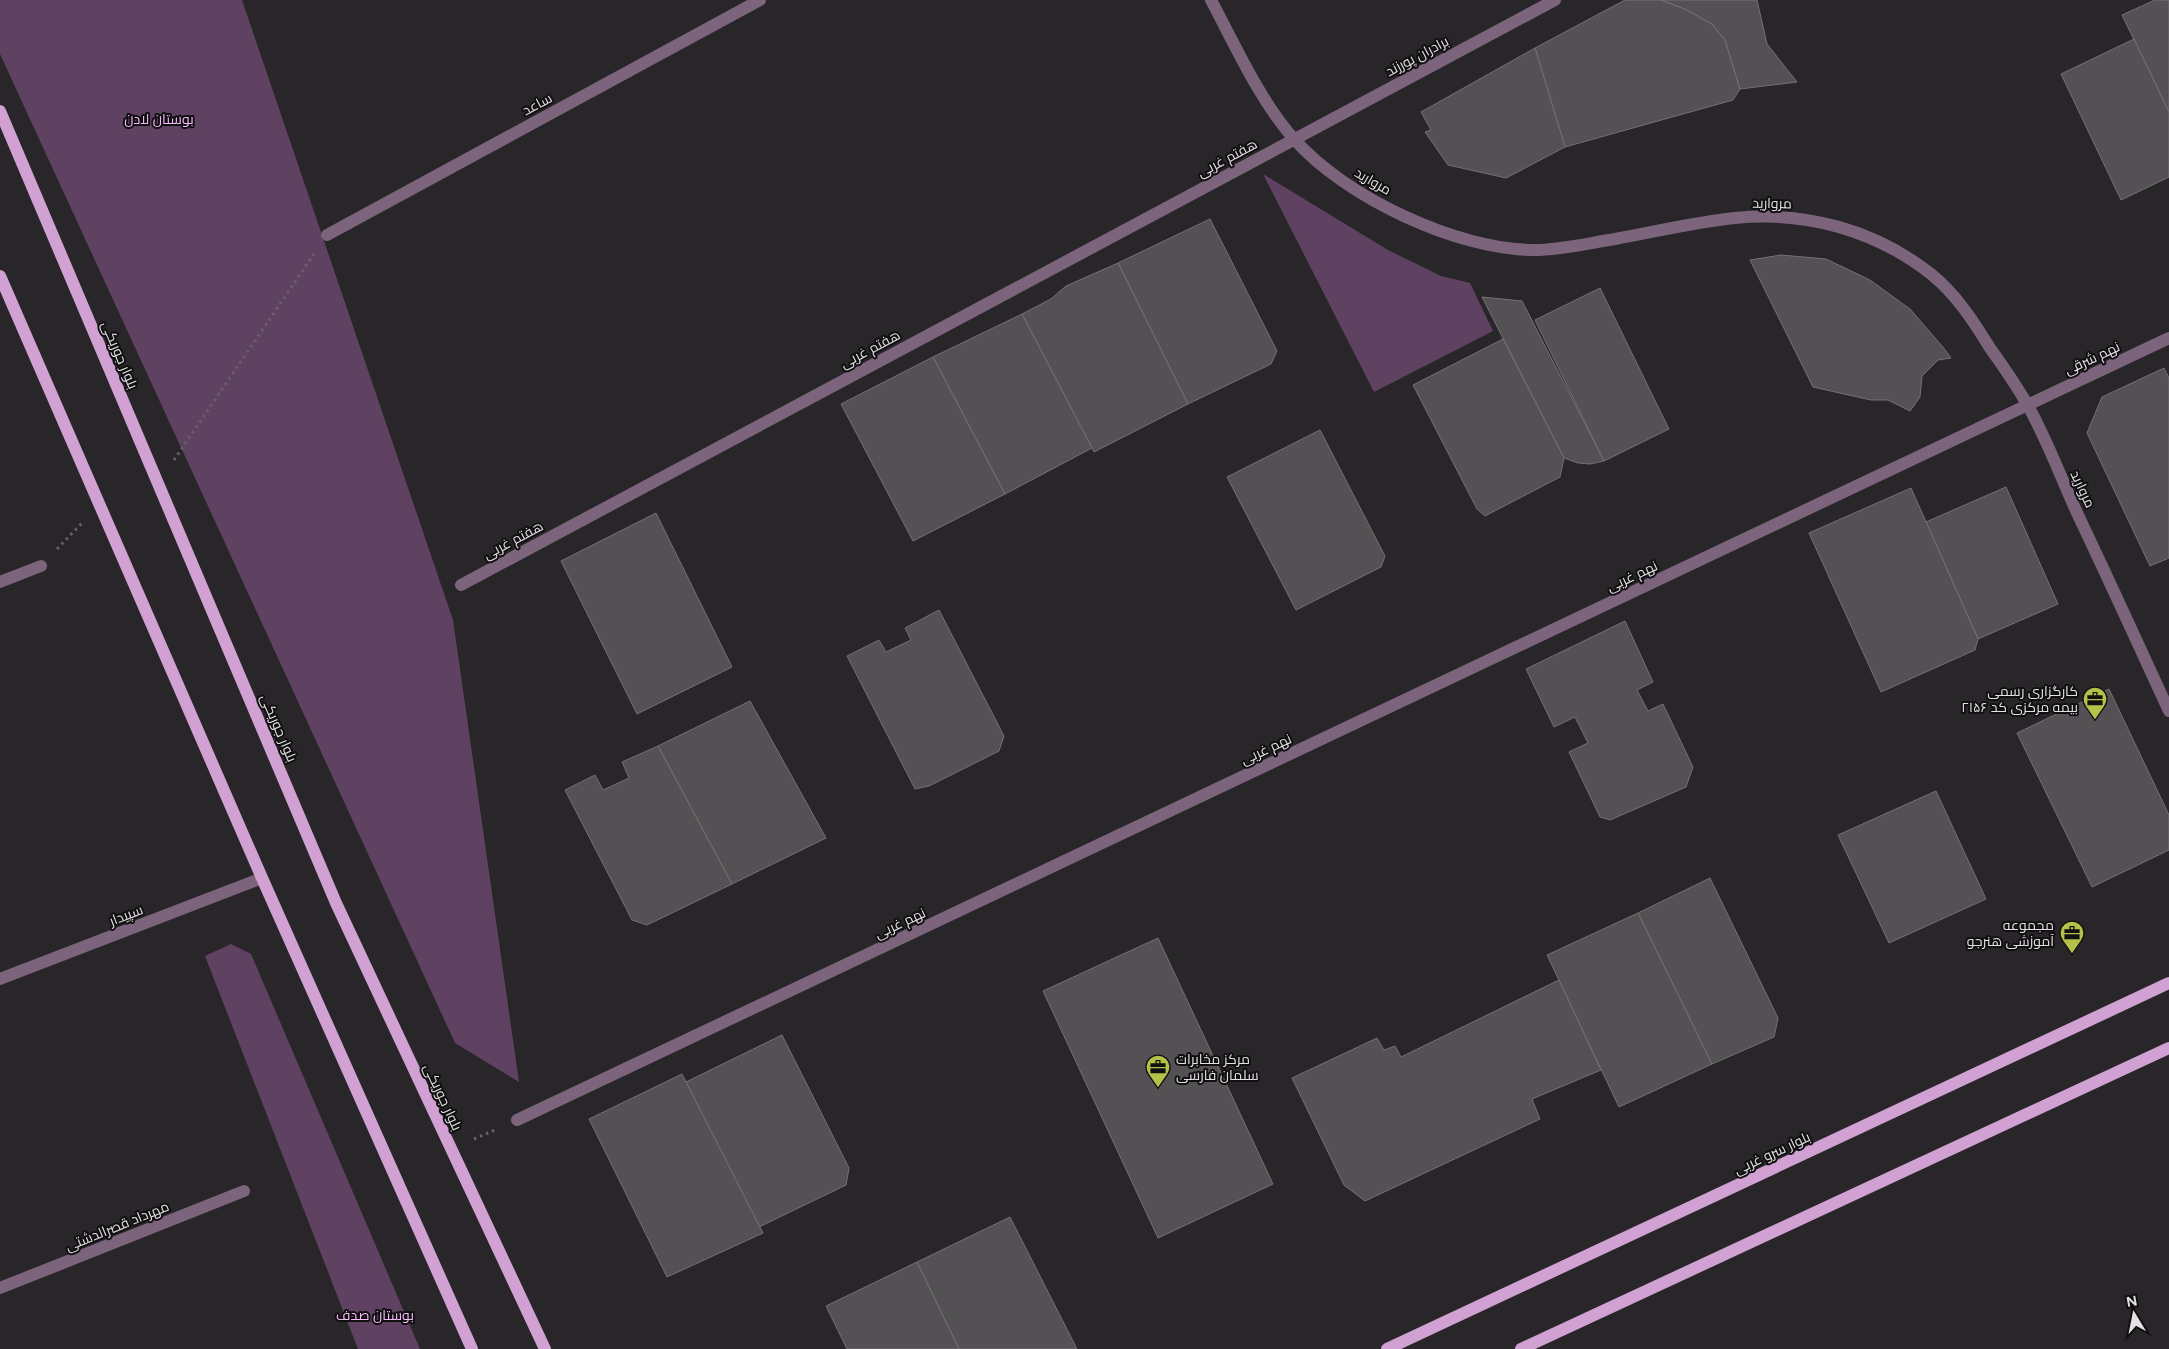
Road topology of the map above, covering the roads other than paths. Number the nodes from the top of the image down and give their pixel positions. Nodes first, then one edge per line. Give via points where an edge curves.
1 (760, 0) edge
2 (1211, 0) edge
3 (1555, 0) edge
4 (0, 111) edge
5 (1294, 139) junction
6 (327, 235) road end
7 (0, 276) edge
8 (2169, 338) edge
9 (2028, 405) junction
10 (41, 566) road end
11 (0, 582) edge
12 (461, 585) dead end
13 (2169, 711) edge
14 (262, 878) junction
15 (0, 979) edge
16 (2169, 983) edge
17 (2169, 1048) edge
18 (517, 1120) road end
19 (244, 1191) dead end
20 (0, 1288) edge
21 (472, 1349) edge
22 (544, 1349) edge
23 (1387, 1349) edge
24 (1521, 1349) edge

1 - 6 street, ساعد
2 - 5 street, مروارید via 1266,100
3 - 5 street, برادران پورزند
4 - 22 main road, بلوار جوریکی via 336,903
5 - 9 street, مروارید via 1332,175 1412,220 1495,246 1535,250 1734,218 1770,216 1807,219 1847,229 1891,246 1934,276 1969,314
5 - 12 street, هفتم غربی
7 - 14 main road
8 - 9 street, نهم شرقی
9 - 13 street, مروارید
9 - 18 street, نهم غربی
10 - 11 street
14 - 15 street, سپیدار
14 - 21 main road
16 - 23 main road, بلوار سرو غربی
17 - 24 main road
19 - 20 street, مهرداد قصرالدشتی

